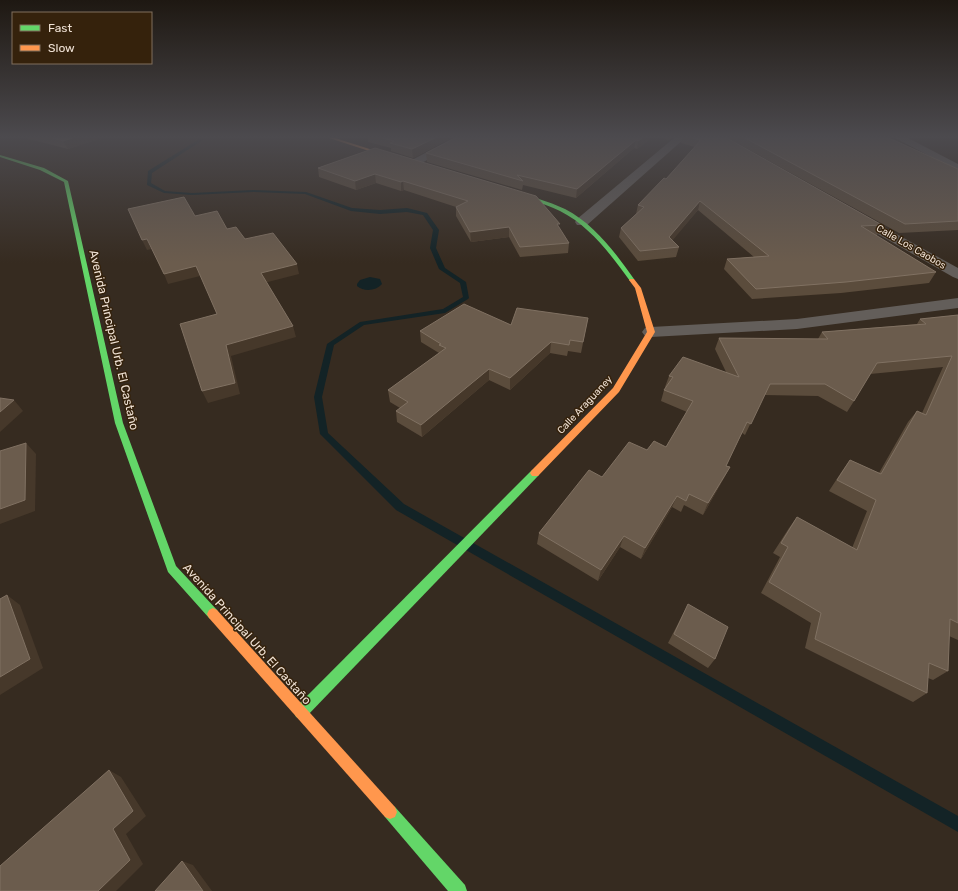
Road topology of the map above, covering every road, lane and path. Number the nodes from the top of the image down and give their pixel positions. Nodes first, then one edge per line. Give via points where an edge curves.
1 (63, 180) edge
2 (631, 180) edge
3 (506, 191) edge
4 (842, 208) edge
5 (582, 222) junction
6 (958, 274) edge
7 (958, 304) edge
8 (651, 332) junction
9 (302, 712) junction
10 (459, 891) edge

1 - 9 street, Avenida Principal Urb. El Castaño via 66,181 119,423 172,569
2 - 5 street
3 - 5 street via 552,205
4 - 6 street, Calle Los Caobos
5 - 8 street via 614,255 638,288
7 - 8 street via 797,324
8 - 9 street, Calle Araguaney via 616,390
9 - 10 street, Avenida Principal Urb. El Castaño

